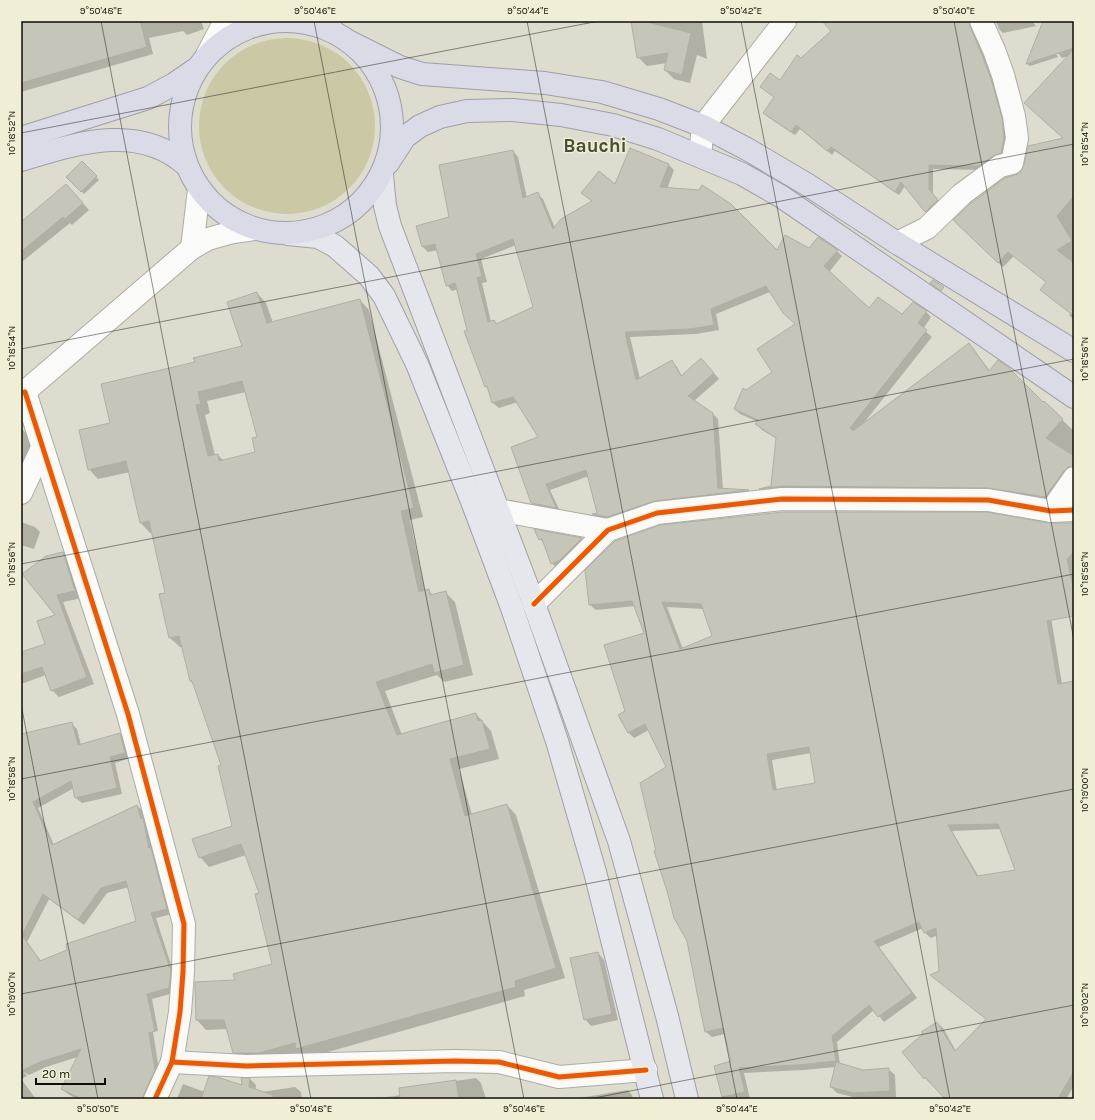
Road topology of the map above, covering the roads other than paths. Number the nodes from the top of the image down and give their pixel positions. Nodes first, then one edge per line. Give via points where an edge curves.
1 (225, 21) edge
2 (785, 21) edge
3 (981, 21) edge
4 (328, 26) edge
5 (350, 42) junction
6 (202, 62) junction
7 (703, 126) junction
8 (21, 138) edge
9 (700, 156) junction
10 (21, 160) edge
11 (186, 166) junction
12 (385, 169) junction
13 (199, 189) junction
14 (255, 230) junction
15 (288, 234) junction
16 (897, 244) junction
17 (192, 248) junction
18 (1074, 351) edge
19 (23, 394) edge
20 (1074, 397) edge
21 (42, 448) junction
22 (1074, 478) edge
23 (21, 493) edge
24 (498, 510) junction
25 (1074, 510) edge
26 (1051, 511) junction
27 (608, 530) junction
28 (534, 604) junction
29 (172, 1062) junction
30 (646, 1070) junction
31 (155, 1099) edge
32 (652, 1099) edge
33 (687, 1099) edge

1 - 6 street
2 - 7 street
3 - 16 street via 1003,75 1014,116 1017,138 1012,163 1000,166 962,194 927,228
4 - 5 highway
4 - 6 highway via 299,21 265,22 234,34
5 - 7 highway via 400,67 422,74 545,83 602,92 659,109
5 - 12 highway via 378,73 390,101 394,132
6 - 8 highway via 174,84 148,98
6 - 11 highway via 187,87 183,100 179,126 180,146
7 - 9 street
7 - 16 highway via 808,185
9 - 12 highway via 613,125 561,115 513,110 467,111 440,117 420,126 405,137
9 - 20 highway via 742,174 782,197
10 - 11 highway via 65,147 106,140 132,140 157,146 178,158
11 - 13 highway
12 - 15 highway via 369,194 352,211 333,223 311,231
12 - 24 main road via 385,206 390,226
13 - 14 highway via 214,207
13 - 17 street
14 - 15 highway
14 - 17 street via 233,232 208,239
15 - 30 main road via 318,237 335,246 369,276 384,296 417,364 512,608 557,741 595,872
16 - 18 highway
17 - 19 street
19 - 21 street
21 - 23 street
21 - 29 street via 128,714 184,924 180,1012
22 - 26 street
24 - 27 street
24 - 28 main road
25 - 26 street
26 - 27 street via 988,500 782,499 657,513
27 - 28 street
28 - 33 main road via 619,841
29 - 30 street via 246,1066 499,1062 559,1077
29 - 31 street
30 - 32 main road

